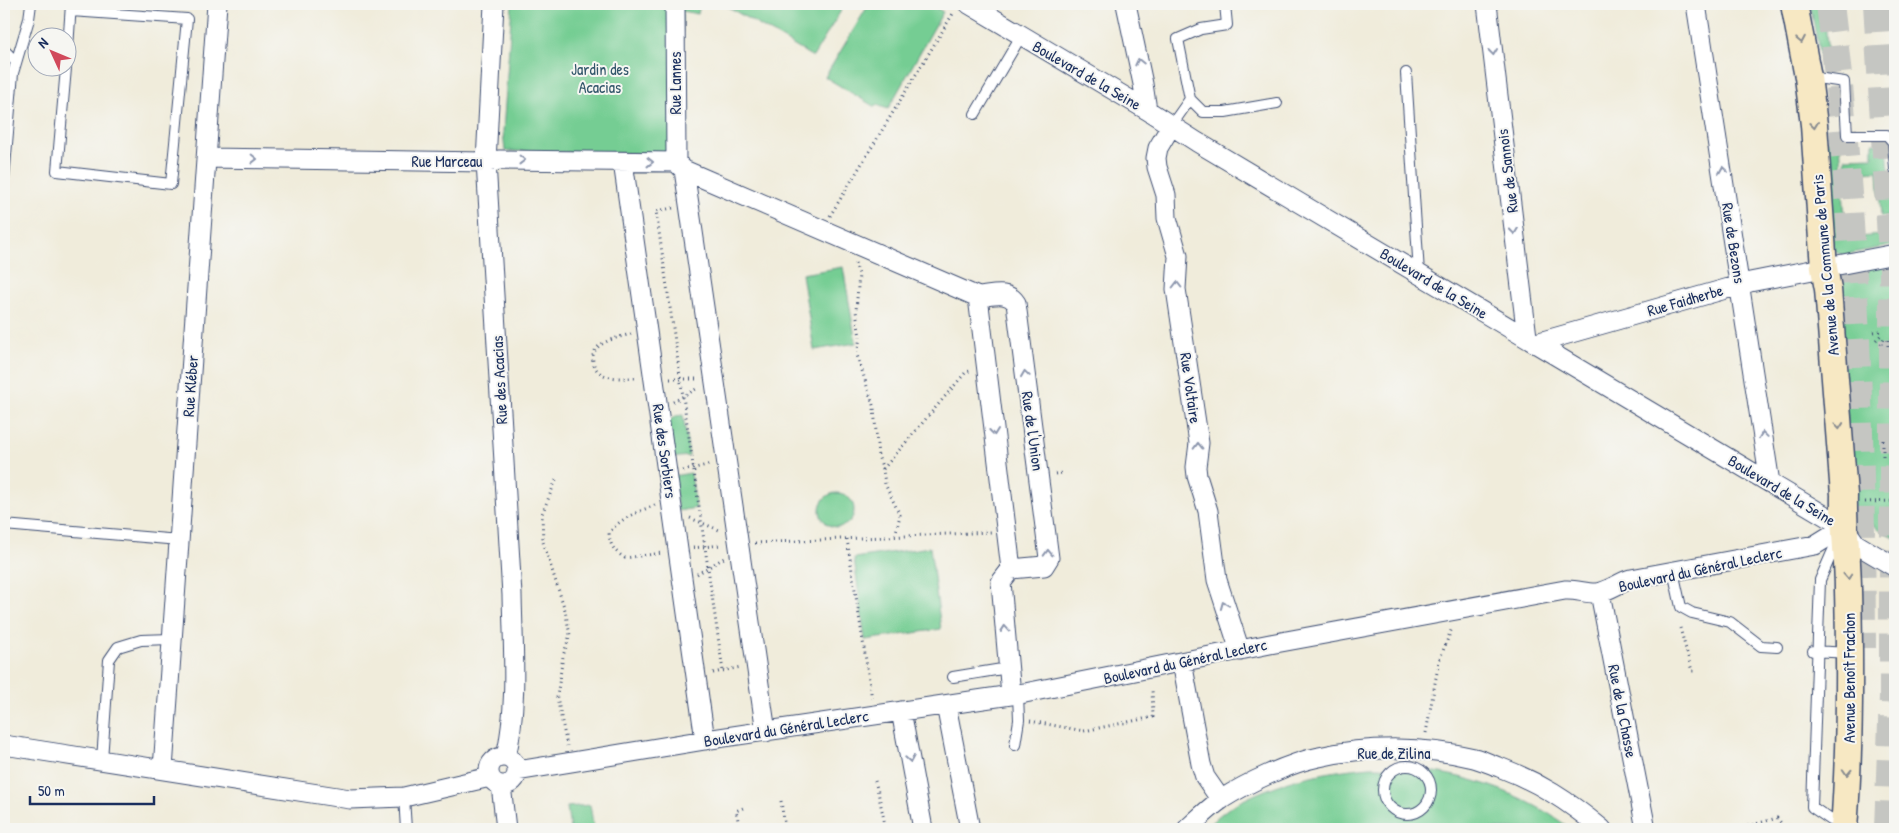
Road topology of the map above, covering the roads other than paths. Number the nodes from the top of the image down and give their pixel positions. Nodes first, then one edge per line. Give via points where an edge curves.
1 (31, 4) edge
2 (217, 4) edge
3 (494, 4) edge
4 (675, 4) edge
5 (969, 4) edge
6 (1126, 4) edge
7 (1225, 4) edge
8 (1488, 4) edge
9 (1696, 4) edge
10 (1794, 4) edge
11 (71, 7) edge
12 (69, 28) edge
13 (1021, 36) junction
14 (4, 50) edge
15 (16, 62) junction
16 (1406, 73) dead end
17 (1808, 76) junction
18 (65, 78) edge
19 (1190, 99) junction
20 (1277, 103) dead end
21 (1148, 110) junction
22 (975, 114) dead end
23 (1171, 126) junction
24 (206, 158) junction
25 (486, 162) junction
26 (623, 162) junction
27 (680, 166) junction
28 (1895, 169) edge
29 (4, 179) edge
30 (1895, 254) edge
31 (1824, 268) junction
32 (1419, 274) junction
33 (1741, 285) junction
34 (978, 296) junction
35 (1531, 340) junction
36 (1770, 483) junction
37 (1844, 515) junction
38 (4, 524) edge
39 (179, 540) junction
40 (1895, 567) edge
41 (1011, 569) junction
42 (1673, 571) junction
43 (1600, 592) junction
44 (171, 639) junction
45 (1777, 648) dead end
46 (1240, 650) junction
47 (1815, 651) junction
48 (1850, 653) junction
49 (1182, 662) junction
50 (1008, 668) junction
51 (953, 677) dead end
52 (1014, 695) junction
53 (946, 705) junction
54 (901, 711) junction
55 (766, 732) junction
56 (705, 740) junction
57 (4, 745) edge
58 (1015, 746) dead end
59 (1409, 758) junction
60 (102, 760) junction
61 (512, 764) junction
62 (163, 769) junction
63 (496, 781) junction
64 (404, 797) junction
65 (1221, 800) junction
66 (1595, 827) edge
67 (1844, 827) edge
68 (406, 829) edge
69 (506, 829) edge
70 (923, 829) edge
71 (970, 829) edge
72 (1187, 829) edge
73 (1646, 829) edge

1 - 15 lane
2 - 24 street, Rue Kléber
3 - 25 street, Rue des Acacias
4 - 27 street, Rue Lannes
5 - 13 street, Boulevard de la Seine
21 -> 6 street
7 - 19 lane via 1227,25 1201,29 1178,39
8 -> 35 street, Rue de Sannois
33 -> 9 street, Rue de Bezons
10 -> 17 main road, Avenue de la Commune de Paris
11 - 12 lane
11 - 18 lane via 187,19 171,184 58,171
13 - 21 street, Boulevard de la Seine
13 - 22 lane
14 - 15 lane
15 - 29 lane
16 - 32 lane
17 - 28 lane via 1844,82 1848,135 1887,135 1893,142
17 -> 31 main road, Avenue de la Commune de Paris
19 - 20 lane via 1203,112 1225,112
19 - 23 lane
21 - 23 street, Boulevard de la Seine
23 - 32 street, Boulevard de la Seine
46 -> 23 street, Rue Voltaire via 1220,595 1208,511 1197,476 1199,443 1176,289 1178,256 1167,218 1165,186 1156,158
24 -> 25 street, Rue Marceau
24 - 39 street, Rue Kléber
25 -> 26 street, Rue Marceau
25 - 61 street, Rue des Acacias via 512,595
26 -> 27 street, Rue Marceau
26 - 56 street, Rue des Sorbiers
27 - 34 street, Rue de l'Union
27 - 55 street via 691,205
30 - 31 street, Rue Faidherbe
31 - 33 street, Rue Faidherbe
31 -> 37 main road, Avenue de la Commune de Paris
32 - 35 street, Boulevard de la Seine
33 - 35 street, Rue Faidherbe
36 -> 33 street, Rue de Bezons
34 -> 41 street
41 -> 34 street, Rue de l'Union via 1048,563 1046,530 1016,303 1007,294
35 - 36 street, Boulevard de la Seine
36 - 37 street, Boulevard de la Seine
37 - 40 street, Boulevard de la Seine via 1856,544
37 - 42 street, Boulevard du Général Leclerc via 1814,545
37 - 47 lane via 1820,580
37 -> 48 main road, Avenue Benoît Frachon
38 - 39 lane
39 - 44 street, Rue Kléber
50 -> 41 street via 1001,582
42 - 43 street, Boulevard du Général Leclerc via 1621,582
42 - 45 lane via 1681,607 1692,613 1730,622 1762,646
43 - 46 street, Boulevard du Général Leclerc via 1565,590
43 - 73 street, Rue de la Chasse
44 - 60 lane via 142,640 118,647 109,660
44 - 62 street, Rue Kléber
46 - 49 street, Boulevard du Général Leclerc
47 - 48 lane
47 - 67 lane via 1812,807
48 -> 67 main road, Avenue Benoît Frachon via 1850,733
49 - 52 street, Boulevard du Général Leclerc
49 - 65 street via 1200,764
50 - 51 lane
50 - 52 street
52 - 53 street, Boulevard du Général Leclerc
52 - 58 lane via 1019,720
53 - 54 street, Boulevard du Général Leclerc
53 - 71 street
54 - 55 street, Boulevard du Général Leclerc
54 -> 70 street
55 - 56 street, Boulevard du Général Leclerc
56 - 61 street, Boulevard du Général Leclerc via 570,762
57 - 60 street
59 - 59 lane via 1431,787 1422,809 1407,814 1399,813 1387,804 1383,789 1388,775
59 - 65 street, Rue de Zilina via 1356,752 1319,757 1280,770
59 - 66 street, Rue de Zilina via 1432,752 1474,758 1555,793
60 - 62 street
61 - 63 street via 513,782
61 - 63 street via 500,757 494,759 488,770
62 - 64 street via 350,799
63 - 64 street
63 - 69 street
64 - 68 lane
65 - 72 street, Rue de Zilina

